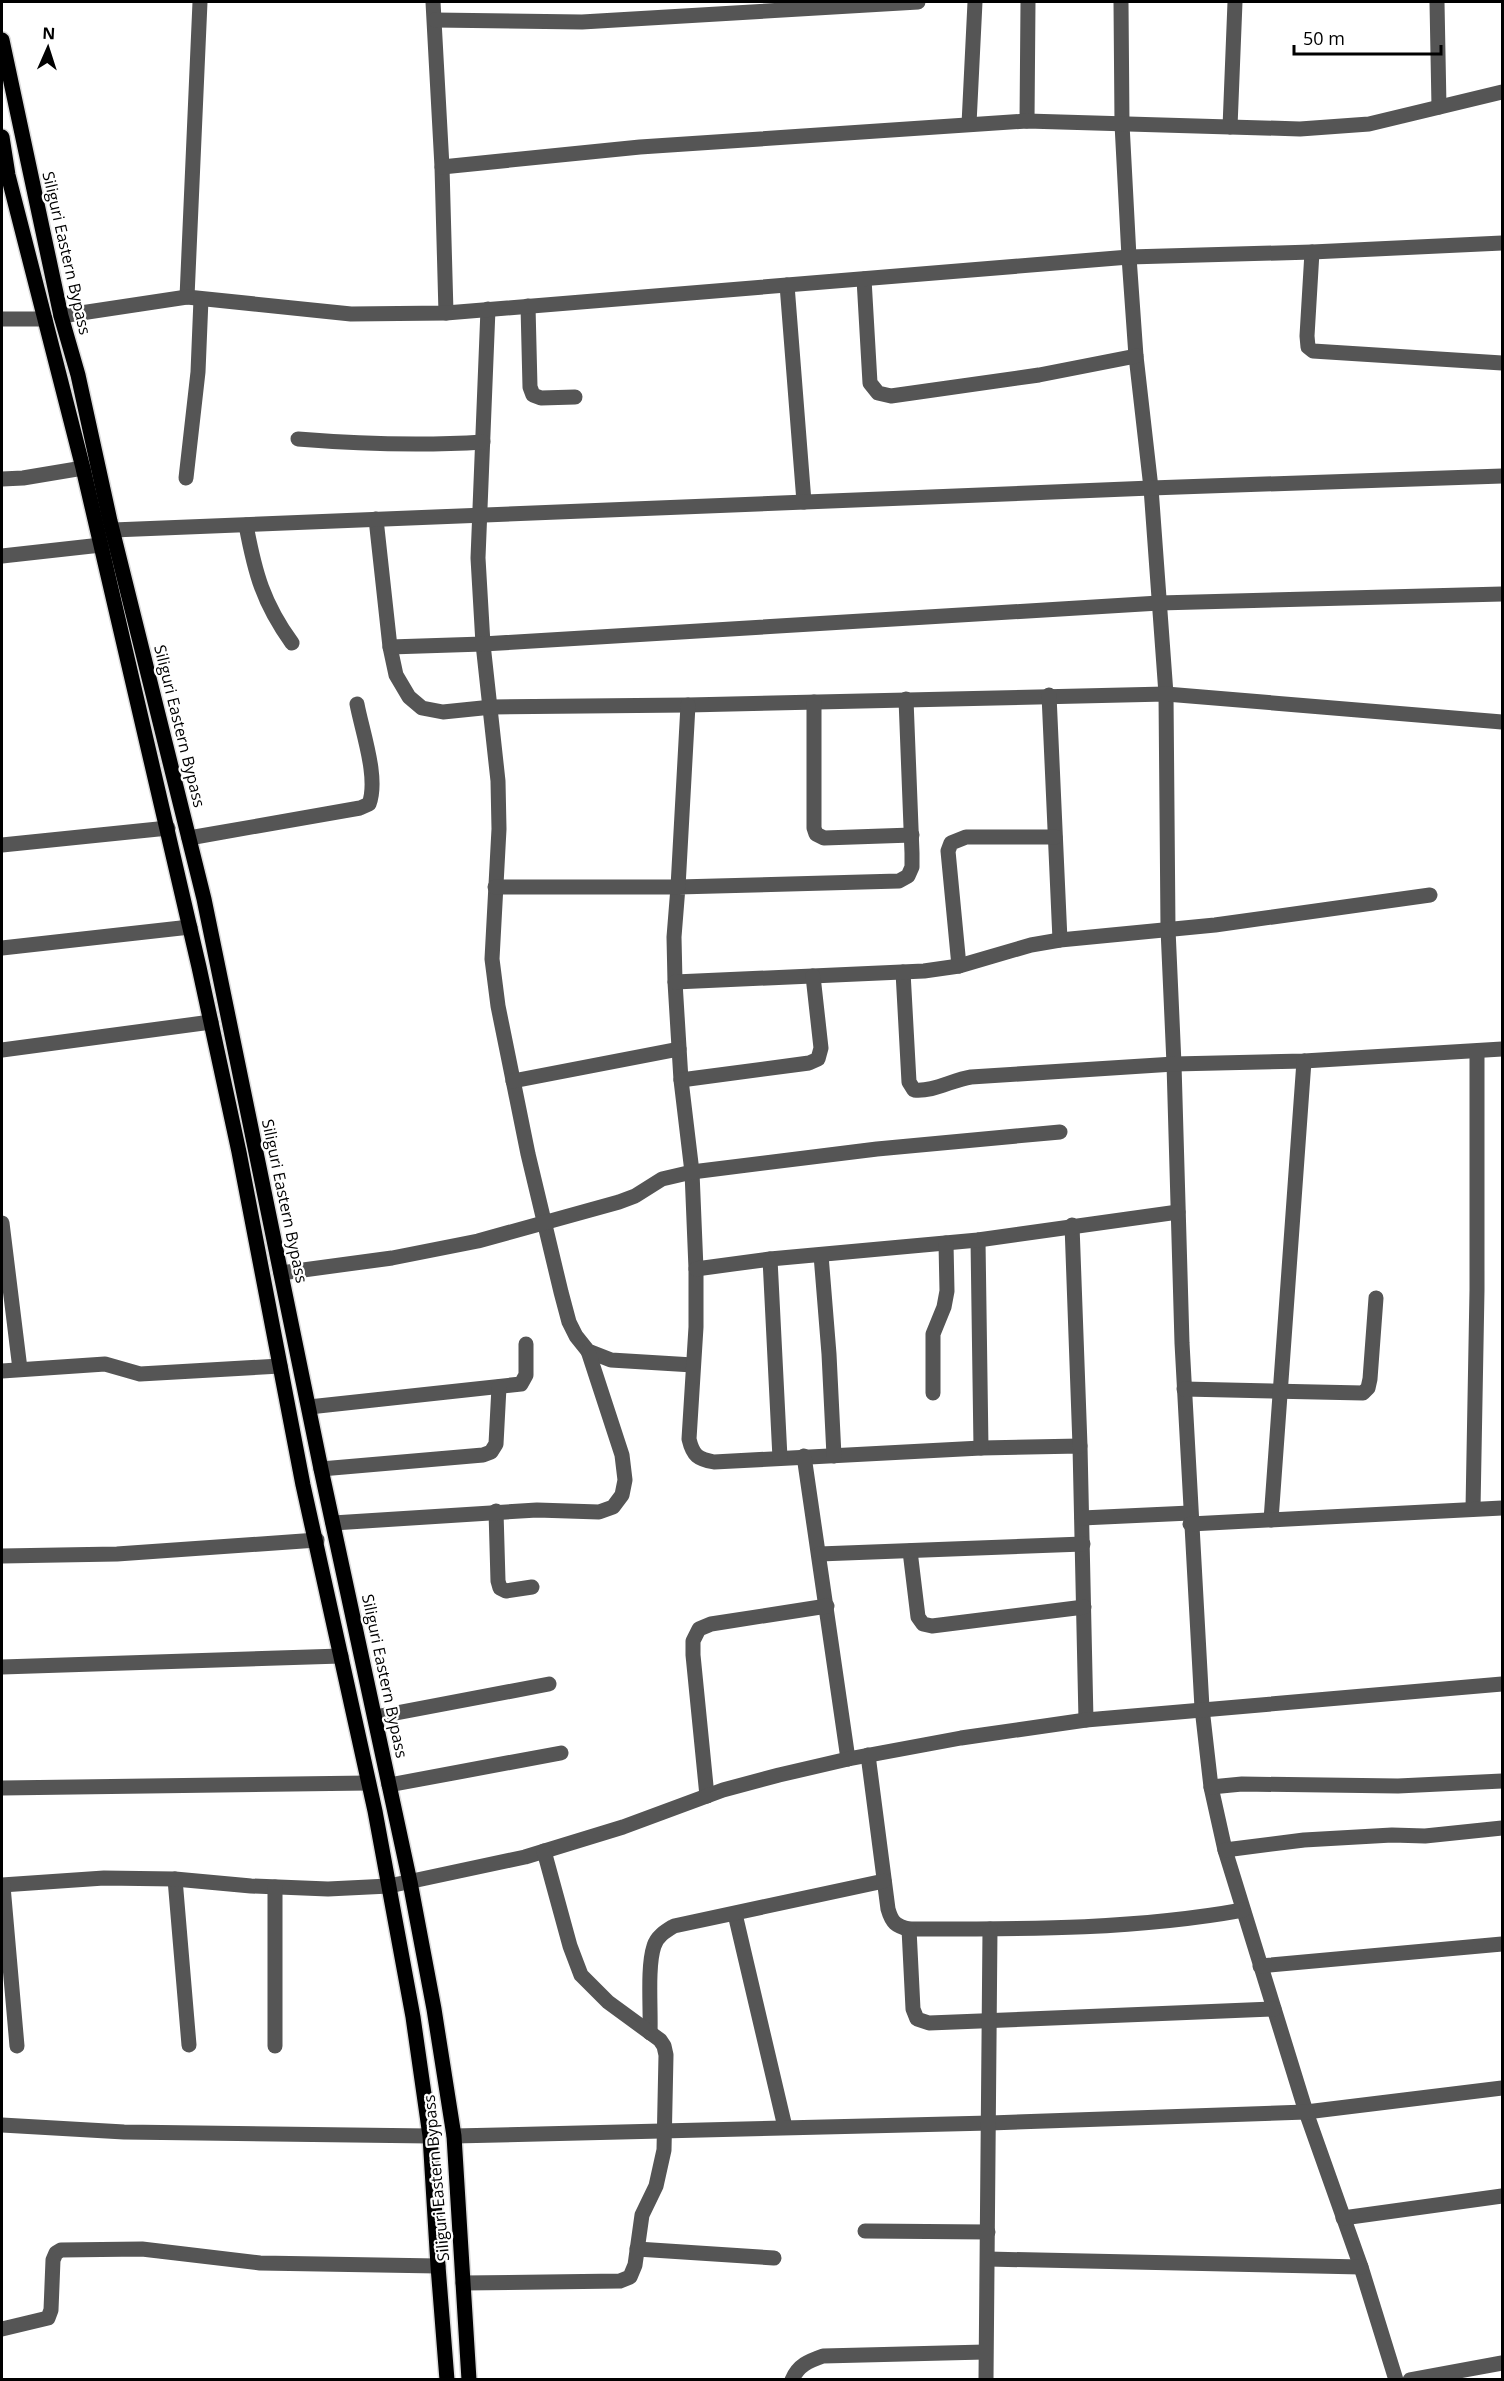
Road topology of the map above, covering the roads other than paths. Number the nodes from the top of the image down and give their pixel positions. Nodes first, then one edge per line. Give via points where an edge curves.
1 (200, 2) edge
2 (432, 2) edge
3 (918, 2) edge
4 (975, 2) edge
5 (1028, 2) edge
6 (1121, 2) edge
7 (1235, 2) edge
8 (1437, 2) edge
9 (435, 20) junction
10 (2, 40) edge
11 (1503, 92) edge
12 (1439, 107) junction
13 (1027, 121) junction
14 (1122, 123) junction
15 (969, 124) junction
16 (1230, 127) junction
17 (2, 138) edge
18 (442, 166) junction
19 (1503, 243) edge
20 (1312, 252) junction
21 (1129, 257) junction
22 (864, 279) junction
23 (787, 285) junction
24 (194, 298) junction
25 (528, 306) junction
26 (488, 309) junction
27 (446, 313) junction
28 (61, 316) junction
29 (2, 319) edge
30 (45, 319) junction
31 (1136, 356) junction
32 (1503, 363) edge
33 (575, 397) dead end
34 (298, 439) dead end
35 (483, 442) junction
36 (83, 468) junction
37 (1503, 476) edge
38 (186, 478) dead end
39 (2, 479) edge
40 (1151, 488) junction
41 (804, 501) junction
42 (480, 514) junction
43 (376, 519) junction
44 (246, 525) junction
45 (112, 530) junction
46 (101, 545) junction
47 (2, 556) edge
48 (1503, 594) edge
49 (1160, 603) junction
50 (292, 643) dead end
51 (483, 644) junction
52 (390, 647) junction
53 (1166, 694) junction
54 (1049, 695) junction
55 (906, 699) junction
56 (814, 702) junction
57 (357, 704) dead end
58 (688, 705) junction
59 (492, 707) junction
60 (1503, 722) edge
61 (168, 828) junction
62 (912, 835) junction
63 (1055, 837) junction
64 (189, 838) junction
65 (2, 845) edge
66 (495, 887) junction
67 (678, 887) junction
68 (1430, 895) dead end
69 (190, 927) junction
70 (1168, 929) junction
71 (1060, 940) junction
72 (2, 948) edge
73 (959, 966) junction
74 (903, 972) junction
75 (813, 976) junction
76 (675, 982) junction
77 (211, 1022) junction
78 (680, 1049) junction
79 (2, 1050) edge
80 (1503, 1050) edge
81 (1477, 1052) junction
82 (1304, 1061) junction
83 (1174, 1064) junction
84 (681, 1080) junction
85 (513, 1081) junction
86 (1060, 1132) dead end
87 (692, 1172) junction
88 (1178, 1212) junction
89 (545, 1223) junction
90 (2, 1224) edge
91 (1072, 1225) junction
92 (978, 1240) junction
93 (3, 1243) edge
94 (946, 1243) junction
95 (821, 1255) junction
96 (770, 1259) junction
97 (696, 1269) junction
98 (281, 1273) junction
99 (1376, 1298) dead end
100 (526, 1344) dead end
101 (588, 1351) junction
102 (693, 1365) junction
103 (280, 1366) junction
104 (20, 1370) junction
105 (2, 1371) edge
106 (499, 1387) junction
107 (1184, 1389) junction
108 (1280, 1391) junction
109 (933, 1393) dead end
110 (309, 1407) junction
111 (1080, 1446) junction
112 (981, 1448) junction
113 (804, 1456) junction
114 (834, 1456) junction
115 (780, 1458) junction
116 (321, 1468) junction
117 (1503, 1508) edge
118 (1473, 1509) junction
119 (496, 1511) junction
120 (1082, 1518) junction
121 (1190, 1519) junction
122 (1271, 1520) junction
123 (333, 1523) junction
124 (317, 1540) junction
125 (1083, 1544) junction
126 (910, 1551) junction
127 (819, 1554) junction
128 (2, 1556) edge
129 (532, 1587) dead end
130 (827, 1606) junction
131 (1084, 1606) junction
132 (341, 1656) junction
133 (2, 1667) edge
134 (549, 1684) dead end
135 (1503, 1684) edge
136 (1202, 1708) junction
137 (375, 1717) junction
138 (1086, 1720) junction
139 (561, 1754) dead end
140 (868, 1755) junction
141 (848, 1759) junction
142 (1503, 1781) edge
143 (368, 1783) junction
144 (389, 1785) junction
145 (1211, 1787) junction
146 (2, 1788) edge
147 (707, 1796) junction
148 (1503, 1828) edge
149 (1225, 1850) junction
150 (544, 1851) junction
151 (175, 1879) junction
152 (884, 1881) junction
153 (410, 1882) junction
154 (2, 1886) edge
155 (389, 1886) junction
156 (275, 1887) junction
157 (1243, 1910) junction
158 (735, 1914) junction
159 (909, 1929) junction
160 (990, 1929) junction
161 (1503, 1944) edge
162 (1260, 1966) junction
163 (7, 1995) edge
164 (1274, 2009) junction
165 (990, 2021) junction
166 (650, 2033) junction
167 (189, 2045) dead end
168 (17, 2046) dead end
169 (275, 2046) dead end
170 (1503, 2088) edge
171 (1306, 2112) junction
172 (990, 2123) junction
173 (2, 2125) edge
174 (785, 2127) junction
175 (664, 2130) junction
176 (430, 2136) junction
177 (453, 2136) junction
178 (1503, 2196) edge
179 (1343, 2218) junction
180 (865, 2231) dead end
181 (988, 2232) junction
182 (638, 2249) junction
183 (774, 2258) dead end
184 (988, 2259) junction
185 (438, 2266) junction
186 (1361, 2267) junction
187 (464, 2283) junction
188 (2, 2329) edge
189 (985, 2352) junction
190 (1503, 2363) edge
191 (447, 2379) edge
192 (469, 2379) edge
193 (792, 2379) edge
194 (986, 2379) edge
195 (1396, 2379) edge
196 (1410, 2379) edge

1 - 24 street
2 - 9 street
3 - 9 street via 582,22
4 - 15 street
5 - 13 street
6 - 14 street
7 - 16 street
8 - 12 street
9 - 18 street
10 - 28 main road, Siliguri Eastern Bypass
11 - 12 street
12 - 16 street via 1370,124 1300,129
13 - 14 street
13 - 15 street
14 - 16 street
14 - 21 street
15 - 18 street via 640,147
17 - 30 main road, Siliguri Eastern Bypass
18 - 27 street
19 - 20 street
20 - 21 street
20 - 32 street via 1307,336 1308,347 1313,351
21 - 22 street
21 - 31 street
22 - 23 street
22 - 31 street via 870,383 878,393 891,396 974,386
23 - 25 street
23 - 41 street
24 - 27 street via 351,314
24 - 28 street
24 - 38 street via 198,372
25 - 26 street
25 - 33 street via 533,394 541,398
26 - 27 street
26 - 35 street
28 - 30 main road
28 - 45 main road, Siliguri Eastern Bypass
29 - 30 street
30 - 36 main road, Siliguri Eastern Bypass
31 - 40 street
34 - 35 street via 362,444
35 - 42 street
36 - 39 street
36 - 46 main road, Siliguri Eastern Bypass
37 - 40 street
40 - 41 street
40 - 49 street
41 - 42 street
42 - 43 street
42 - 51 street via 478,558
43 - 44 street
43 - 52 street
44 - 45 street
44 - 50 street via 261,588 274,618
45 - 64 main road, Siliguri Eastern Bypass
46 - 47 street
46 - 61 main road, Siliguri Eastern Bypass
48 - 49 street
49 - 51 street
49 - 53 street
51 - 52 street
51 - 59 street
52 - 59 street via 396,675 422,708 443,712
53 - 54 street
53 - 60 street
53 - 70 street
54 - 55 street
54 - 63 street
55 - 56 street
55 - 62 street
56 - 58 street
56 - 62 street via 816,834 824,838
57 - 64 street via 372,777 369,804
58 - 59 street
58 - 67 street
59 - 66 street via 499,829
61 - 65 street
61 - 69 main road, Siliguri Eastern Bypass
62 - 67 street via 912,867 908,876 899,881
63 - 71 street
63 - 73 street via 966,837 951,843 948,851
64 - 98 main road, Siliguri Eastern Bypass
66 - 67 street
66 - 85 street via 492,959
67 - 76 street
68 - 70 street
69 - 72 street
69 - 77 main road, Siliguri Eastern Bypass
70 - 71 street
70 - 83 street
71 - 73 street
73 - 74 street
74 - 75 street
74 - 83 street via 909,1082 914,1090 972,1077
75 - 76 street
75 - 84 street via 821,1048 818,1059
76 - 78 street
77 - 79 street
77 - 103 main road, Siliguri Eastern Bypass
78 - 84 street
78 - 85 street
80 - 81 street
81 - 82 street
81 - 118 street
82 - 83 street
82 - 108 street
83 - 88 street
84 - 87 street
85 - 89 street
86 - 87 street
87 - 89 street via 662,1179 619,1202
87 - 97 street
88 - 91 street
88 - 107 street
89 - 98 street via 392,1258
89 - 101 street via 568,1322
90 - 93 street
91 - 92 street
91 - 111 street
92 - 94 street
92 - 112 street
93 - 104 street
94 - 95 street
94 - 109 street via 947,1292 933,1334
95 - 96 street
95 - 114 street
96 - 97 street
96 - 115 street
97 - 102 street
98 - 110 main road, Siliguri Eastern Bypass
99 - 108 street via 1370,1378 1363,1393
100 - 106 street via 526,1375 521,1384
101 - 102 street via 611,1360
101 - 119 street via 622,1455 622,1495 613,1507 599,1512
102 - 115 street via 689,1439 692,1452 699,1459 714,1462
103 - 104 street via 140,1374 105,1364
103 - 124 main road, Siliguri Eastern Bypass
104 - 105 street
106 - 110 street
106 - 116 street via 496,1444 491,1452
107 - 108 street
107 - 121 street
108 - 122 street
110 - 116 main road, Siliguri Eastern Bypass
111 - 112 street
111 - 120 street
112 - 114 street
113 - 114 street
113 - 115 street
113 - 127 street
116 - 123 main road, Siliguri Eastern Bypass
117 - 118 street
118 - 122 street
119 - 123 street
119 - 129 street via 500,1588 506,1591
120 - 121 street
120 - 125 street
121 - 122 street
121 - 136 street
123 - 137 main road, Siliguri Eastern Bypass
124 - 128 street via 117,1554
124 - 132 main road, Siliguri Eastern Bypass
125 - 126 street
125 - 131 street
126 - 127 street
126 - 131 street via 918,1617 923,1624
127 - 130 street
130 - 141 street
130 - 147 street via 699,1629 693,1641 693,1654
131 - 138 street
132 - 133 street
132 - 143 main road, Siliguri Eastern Bypass
134 - 137 street
135 - 136 street
136 - 138 street
136 - 145 street
137 - 144 main road, Siliguri Eastern Bypass
138 - 140 street
139 - 144 street
140 - 141 street
140 - 152 street
141 - 147 street
142 - 145 street
143 - 146 street
143 - 155 main road, Siliguri Eastern Bypass
144 - 153 main road, Siliguri Eastern Bypass
145 - 149 street
147 - 150 street
148 - 149 street via 1425,1836 1304,1840
149 - 157 street
150 - 153 street
150 - 166 street via 581,1975 608,2002
151 - 154 street via 104,1878
151 - 156 street
151 - 167 street
152 - 158 street
152 - 159 street via 891,1921
153 - 155 street
153 - 177 main road, Siliguri Eastern Bypass
154 - 163 street
155 - 156 street
155 - 176 main road, Siliguri Eastern Bypass
156 - 169 street
157 - 160 street via 1091,1927
157 - 162 street
158 - 166 street via 674,1926 654,1944
158 - 174 street
159 - 160 street
159 - 165 street via 913,2009 917,2019 929,2023
160 - 165 street
161 - 162 street
162 - 164 street
163 - 168 street
164 - 165 street
164 - 171 street
165 - 172 street
166 - 175 street via 664,2046 666,2055
170 - 171 street
171 - 172 street
171 - 179 street
172 - 174 street
172 - 181 street
173 - 176 street via 124,2133
174 - 175 street
175 - 177 street
175 - 182 street via 661,2168 642,2215
176 - 185 main road, Siliguri Eastern Bypass
177 - 187 main road, Siliguri Eastern Bypass
178 - 179 street
179 - 186 street
180 - 181 street
181 - 184 street
182 - 183 street
182 - 187 street via 630,2277 620,2282
184 - 186 street
184 - 189 street
185 - 188 street via 261,2263 142,2249 61,2250 53,2260 48,2318
185 - 191 main road, Siliguri Eastern Bypass
186 - 195 street
187 - 192 main road, Siliguri Eastern Bypass
189 - 193 street via 823,2356 806,2362
189 - 194 street
190 - 196 street

